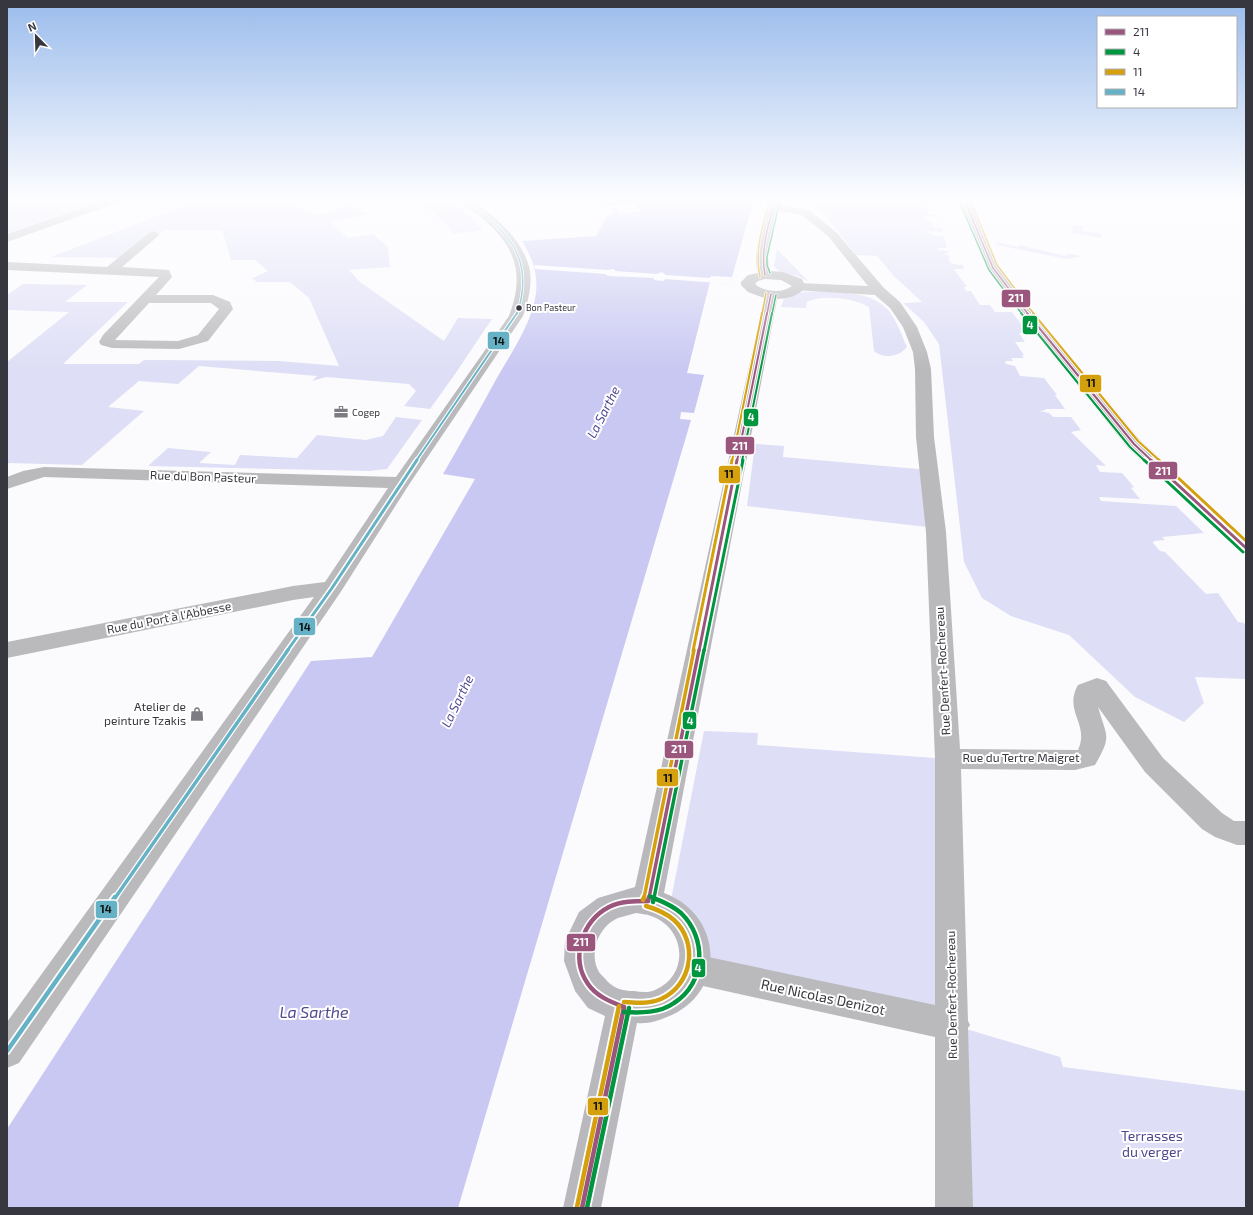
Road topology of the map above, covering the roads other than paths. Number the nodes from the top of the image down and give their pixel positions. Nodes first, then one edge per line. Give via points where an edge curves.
1 (128, 256) edge
2 (518, 256) edge
3 (762, 256) edge
4 (850, 256) edge
5 (988, 256) edge
6 (7, 266) edge
7 (112, 269) junction
8 (768, 285) junction
9 (799, 287) junction
10 (879, 292) junction
11 (145, 299) junction
12 (7, 483) edge
13 (401, 483) junction
14 (1246, 548) edge
15 (332, 588) junction
16 (7, 650) edge
17 (948, 758) junction
18 (1246, 833) edge
19 (648, 901) junction
20 (694, 969) junction
21 (624, 1007) junction
22 (953, 1025) junction
23 (7, 1051) edge
24 (582, 1208) edge
25 (954, 1208) edge

1 - 7 street
2 - 13 street via 523,266 521,302 516,316
3 - 8 main road via 762,266
4 - 10 street, Rue Denfert-Rochereau
5 - 14 street via 993,268 1034,322 1134,444
6 - 7 street
7 - 11 street via 164,272 166,277
8 - 9 main road via 786,294
8 - 9 main road via 789,278 797,282
8 - 19 main road
9 - 10 street
10 - 17 street, Rue Denfert-Rochereau via 895,306 910,326 920,352 923,369 925,437 936,532
11 - 11 street via 106,342 179,345 203,338 226,309 225,305 213,299
12 - 13 street, Rue du Bon Pasteur via 29,474 44,472
13 - 15 street
15 - 16 street, Rue du Port à l'Abbesse via 293,593
15 - 23 street
17 - 18 street, Rue du Tertre Maigret via 1086,758 1092,749 1095,730 1084,702 1087,691 1098,687 1154,765 1212,821 1225,829
17 - 22 street, Rue Denfert-Rochereau
19 - 20 main road via 676,914 685,923 692,934 695,946
19 - 21 main road via 623,902 601,912 584,930 580,941 579,964 590,987 599,996
20 - 21 main road via 688,982 668,1001 645,1008
20 - 22 street, Rue Nicolas Denizot
21 - 24 main road
22 - 25 street, Rue Denfert-Rochereau

